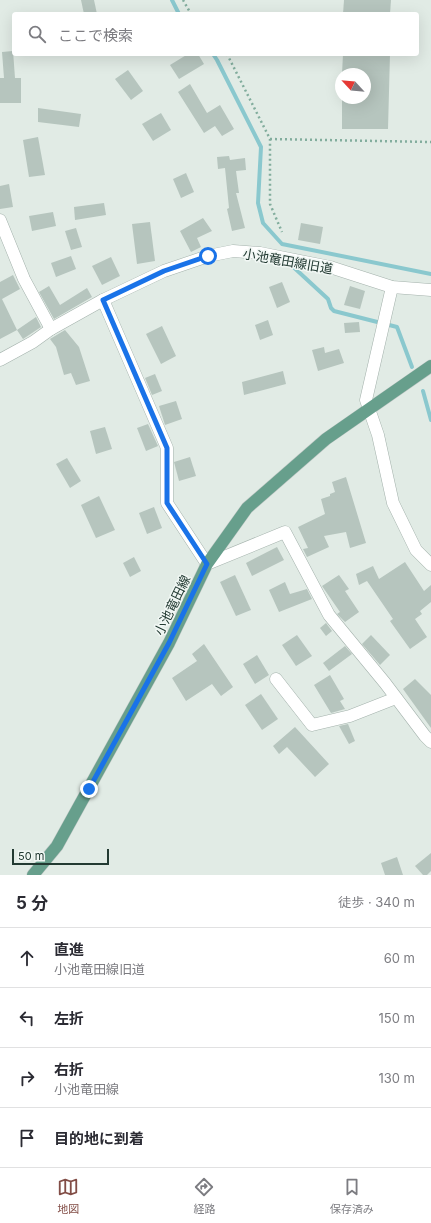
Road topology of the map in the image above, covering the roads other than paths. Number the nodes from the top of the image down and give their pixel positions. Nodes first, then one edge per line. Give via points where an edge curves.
1 (0, 220) edge
2 (392, 287) junction
3 (431, 290) edge
4 (103, 300) junction
5 (51, 329) junction
6 (0, 360) edge
7 (431, 366) edge
8 (369, 408) junction
9 (207, 564) junction
10 (431, 564) edge
11 (276, 679) dead end
12 (396, 698) junction
13 (431, 742) edge
14 (33, 875) edge

1 - 5 street via 24,279
2 - 3 street, 小池竜田線旧道
2 - 4 street, 小池竜田線旧道 via 330,267 260,253 233,251 208,256 164,271
2 - 8 street via 366,400
4 - 5 street, 小池竜田線旧道
4 - 9 street via 167,448 167,503
5 - 6 street, 小池竜田線旧道
7 - 8 main road, 小池竜田線
8 - 9 main road, 小池竜田線 via 326,439 247,508
8 - 10 street via 378,435 393,503 416,550
9 - 12 street via 285,532 329,615
9 - 14 main road, 小池竜田線 via 169,643 57,846
11 - 12 street via 312,725 350,716
12 - 13 street

